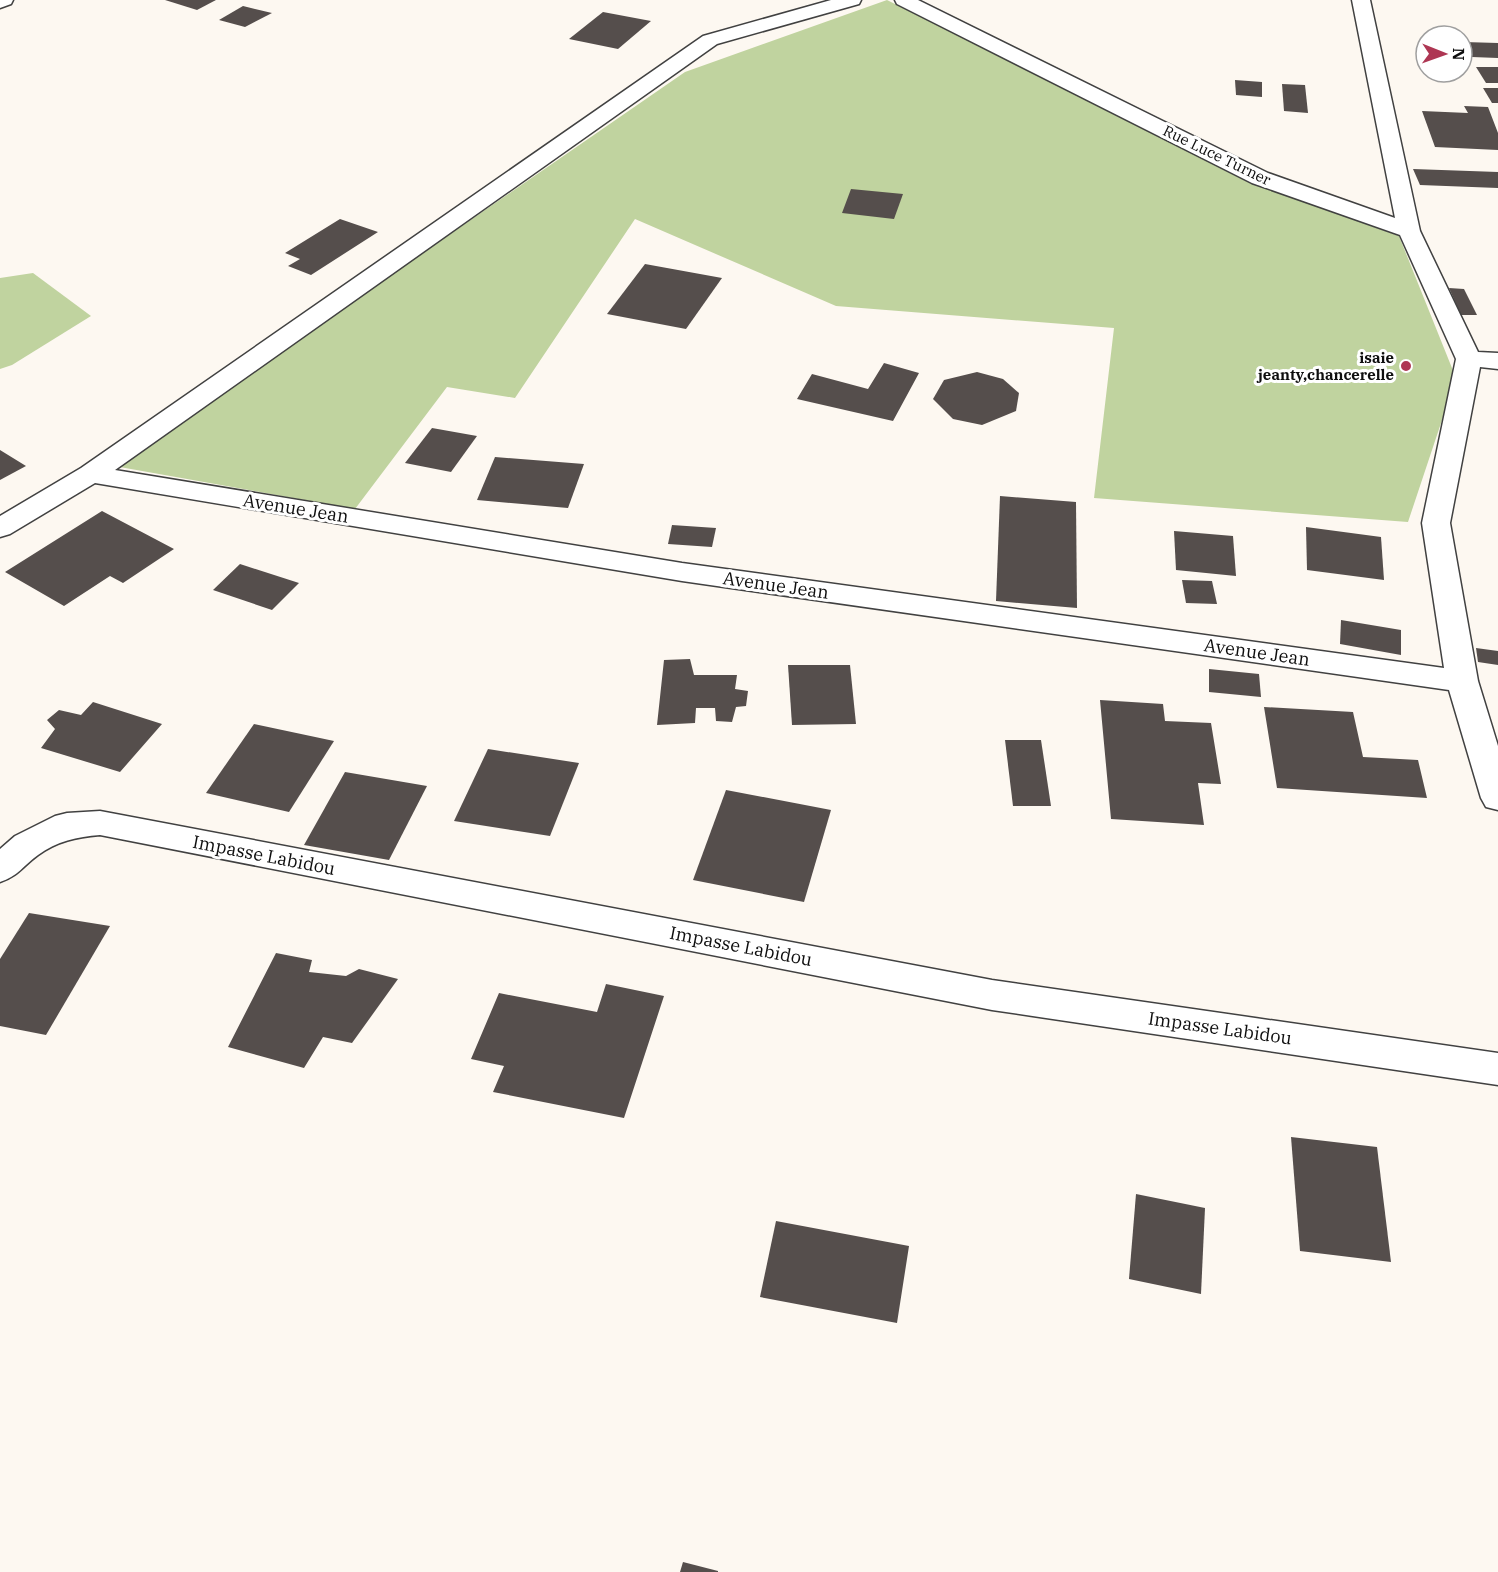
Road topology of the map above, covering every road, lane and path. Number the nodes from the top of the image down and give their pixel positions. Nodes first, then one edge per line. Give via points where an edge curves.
1 (852, 0) edge
2 (904, 0) edge
3 (1361, 0) edge
4 (1409, 231) junction
5 (1469, 359) junction
6 (1498, 361) edge
7 (91, 474) junction
8 (0, 528) edge
9 (1462, 681) junction
10 (1498, 798) edge
11 (0, 869) edge
12 (1498, 1069) edge

1 - 7 street via 710,40
2 - 4 street, Rue Luce Turner via 1260,178
3 - 4 street
4 - 5 street
5 - 6 street
5 - 9 street via 1436,523
7 - 8 street
7 - 9 street, Avenue Jean via 682,572
9 - 10 street
11 - 12 street, Impasse Labidou via 27,845 67,825 100,823 992,995

